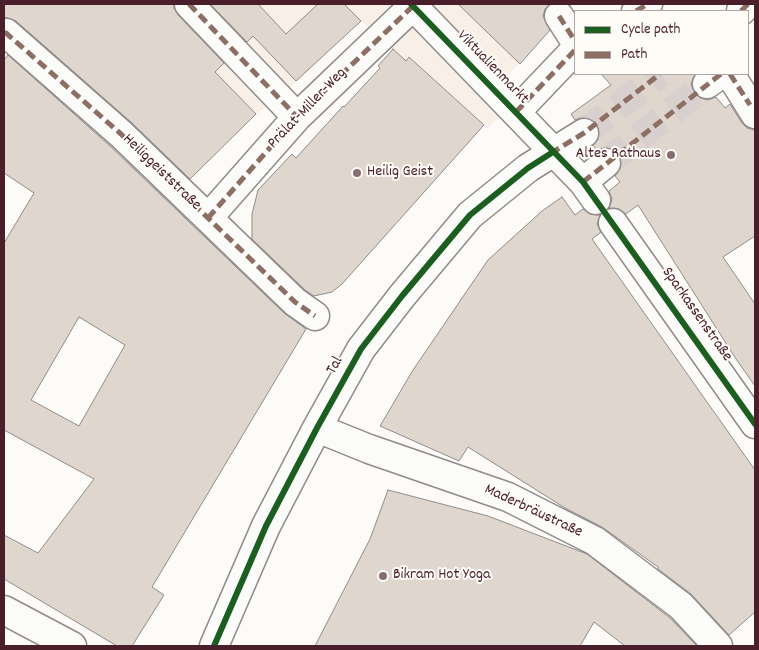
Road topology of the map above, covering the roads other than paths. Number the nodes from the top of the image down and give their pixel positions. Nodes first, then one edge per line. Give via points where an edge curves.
1 (189, 4) edge
2 (412, 5) edge
3 (559, 16) dead end
4 (4, 33) edge
5 (574, 39) edge
6 (574, 51) edge
7 (719, 77) edge
8 (753, 109) edge
9 (516, 112) junction
10 (297, 117) junction
11 (584, 132) tunnel mouth
12 (553, 152) junction
13 (606, 163) tunnel mouth
14 (208, 218) junction
15 (614, 223) dead end
16 (315, 316) dead end
17 (755, 424) edge
18 (317, 428) junction
19 (4, 610) edge
20 (72, 646) edge
21 (214, 646) edge
22 (718, 646) edge

1 - 10 street
2 - 9 street, Viktualienmarkt
2 - 10 street, Prälat-Miller-Weg
3 - 5 street
4 - 14 street, Heiliggeiststraße via 121,134
6 - 9 street
7 - 8 street
9 - 12 street, Viktualienmarkt
10 - 14 street, Prälat-Miller-Weg
11 - 12 street, Tal
12 - 13 street via 590,191
12 - 18 street, Tal via 470,215 361,349
14 - 16 street, Heiliggeiststraße via 295,302
15 - 17 street, Sparkassenstraße
18 - 21 street, Tal via 266,526
18 - 22 street, Maderbräustraße via 508,497 595,541 681,606
19 - 20 street

